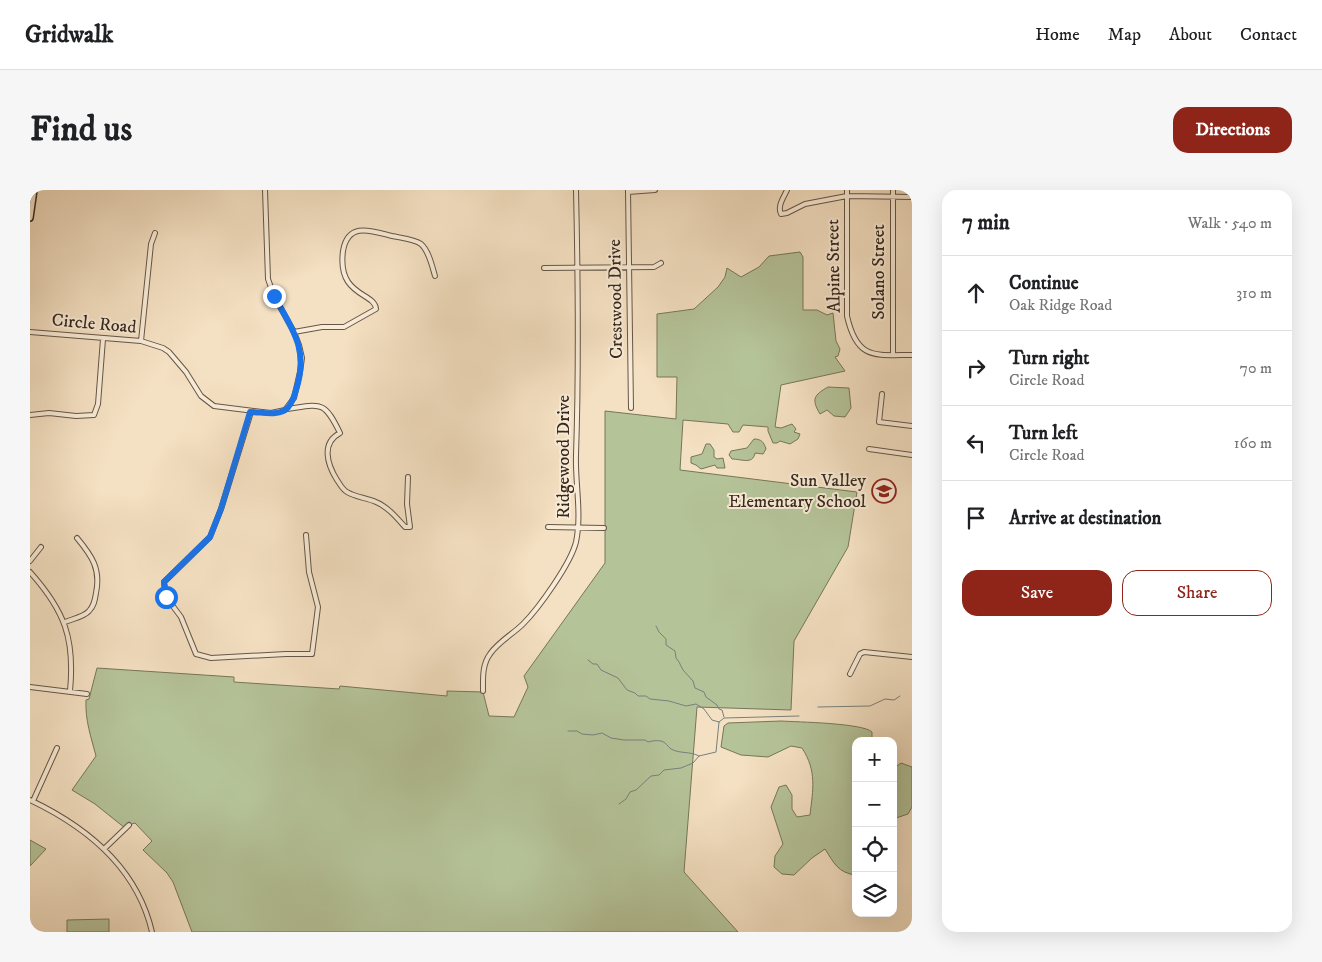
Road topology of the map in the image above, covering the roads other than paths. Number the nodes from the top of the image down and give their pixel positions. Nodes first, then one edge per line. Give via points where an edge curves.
1 (34, 190) edge
2 (265, 190) edge
3 (576, 190) edge
4 (655, 190) edge
5 (787, 190) edge
6 (847, 190) edge
7 (893, 190) edge
8 (628, 191) edge
9 (847, 196) junction
10 (893, 196) junction
11 (912, 197) edge
12 (30, 218) edge
13 (155, 233) dead end
14 (661, 263) dead end
15 (629, 267) junction
16 (544, 268) dead end
17 (578, 268) junction
18 (435, 276) dead end
19 (30, 332) edge
20 (294, 332) junction
21 (103, 339) junction
22 (141, 341) junction
23 (893, 354) junction
24 (912, 355) edge
25 (882, 394) dead end
26 (631, 408) dead end
27 (287, 409) junction
28 (250, 412) junction
29 (30, 415) edge
30 (912, 426) edge
31 (869, 449) dead end
32 (912, 455) edge
33 (408, 477) dead end
34 (548, 527) dead end
35 (578, 528) junction
36 (604, 528) dead end
37 (306, 535) dead end
38 (77, 538) dead end
39 (41, 547) dead end
40 (30, 561) edge
41 (30, 572) edge
42 (65, 622) junction
43 (912, 657) edge
44 (850, 674) dead end
45 (30, 688) edge
46 (70, 691) junction
47 (483, 691) dead end
48 (87, 694) dead end
49 (57, 748) dead end
50 (32, 800) edge
51 (129, 825) dead end
52 (105, 848) junction
53 (152, 932) edge

1 - 12 main road
2 - 20 street via 268,279
3 - 17 street, Ridgewood Drive
4 - 8 street
5 - 9 street via 779,210 781,214 805,204
6 - 9 street, Alpine Street
7 - 10 street, Solano Street
8 - 15 street, Crestwood Drive
9 - 10 street
9 - 23 street, Alpine Street via 847,316 851,331 855,340 870,354
10 - 11 street
10 - 23 street, Solano Street
13 - 22 street via 151,244
14 - 15 street via 654,267
15 - 17 street
15 - 26 street, Crestwood Drive
16 - 17 street
17 - 35 street, Ridgewood Drive
18 - 20 street via 427,252 420,243 368,229 353,233 343,253 344,275 350,286 374,302 376,309 344,327 314,327
19 - 21 street, Circle Road
20 - 27 street via 302,358 298,385
21 - 22 street, Circle Road
21 - 29 street via 98,404 94,415
22 - 28 street, Circle Road via 169,352 207,402
23 - 24 street
25 - 30 street via 879,422
27 - 28 street, Circle Road via 271,413
27 - 33 street, Circle Road via 314,405 325,408 340,433 333,437 328,448 333,473 343,489 378,503 408,528
28 - 37 street via 210,537 164,582 166,597 181,617 196,654 212,658 312,654 318,607 309,572
31 - 32 street
34 - 35 street
35 - 36 street
35 - 47 street, Ridgewood Drive via 571,558 553,586 525,623 489,655 483,673
38 - 42 street via 94,562 98,587 88,613
39 - 40 street
41 - 42 street
42 - 46 street via 71,652
43 - 44 street via 864,652
45 - 46 street
46 - 48 street
49 - 50 street
50 - 52 street
51 - 52 street
52 - 53 street via 136,891

